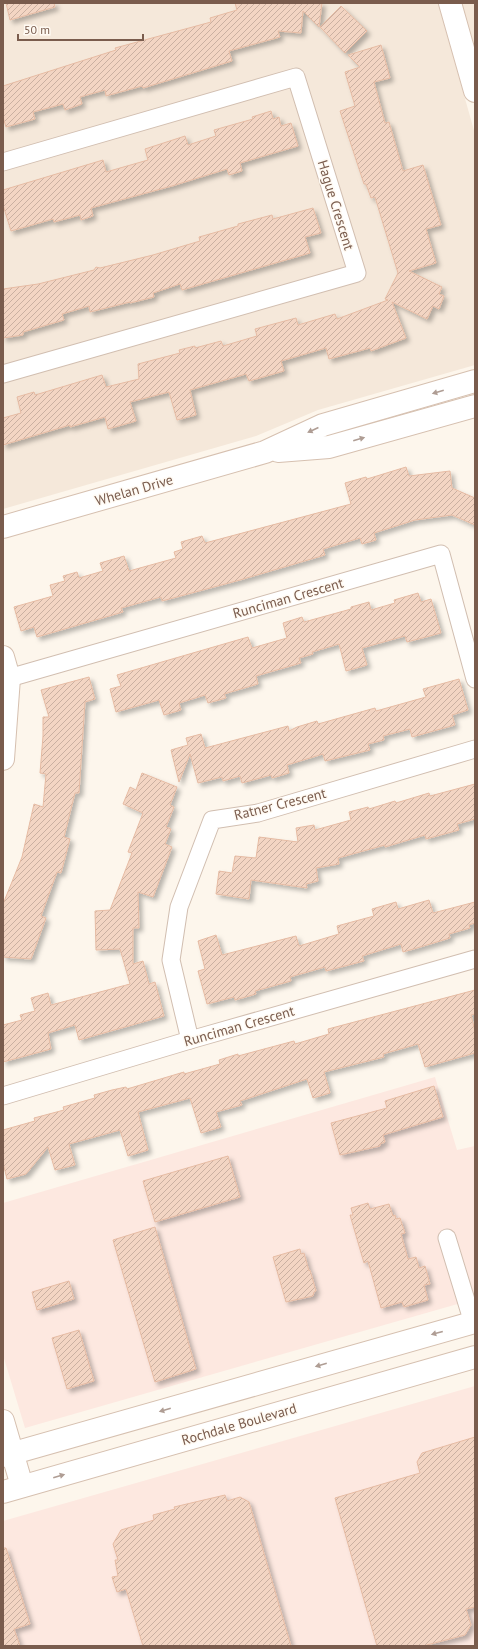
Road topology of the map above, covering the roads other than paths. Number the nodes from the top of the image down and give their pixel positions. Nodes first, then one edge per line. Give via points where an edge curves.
1 (450, 3) edge
2 (475, 91) edge
3 (3, 162) edge
4 (3, 374) edge
5 (475, 380) edge
6 (475, 406) edge
7 (265, 452) junction
8 (3, 527) edge
9 (3, 657) edge
10 (9, 678) junction
11 (475, 679) edge
12 (475, 749) edge
13 (3, 759) edge
14 (475, 959) edge
15 (190, 1040) junction
16 (3, 1096) edge
17 (447, 1238) dead end
18 (474, 1323) edge
19 (475, 1357) edge
20 (3, 1421) edge
21 (8, 1455) edge
22 (12, 1489) edge

1 - 2 main road
3 - 4 street, Hague Crescent via 296,77 357,273
5 -> 7 main road, Whelan Drive via 324,425
7 -> 6 main road, Whelan Drive via 328,447
7 - 8 main road, Whelan Drive
9 - 10 main road
10 - 11 street, Runciman Crescent via 442,554
10 - 13 main road
12 - 15 street, Ratner Crescent via 258,813 212,820 179,907 171,960
14 - 15 street, Runciman Crescent
15 - 16 street, Runciman Crescent
17 - 18 street
18 -> 21 main road
22 -> 19 main road, Rochdale Boulevard
20 - 21 main road
21 - 22 main road

